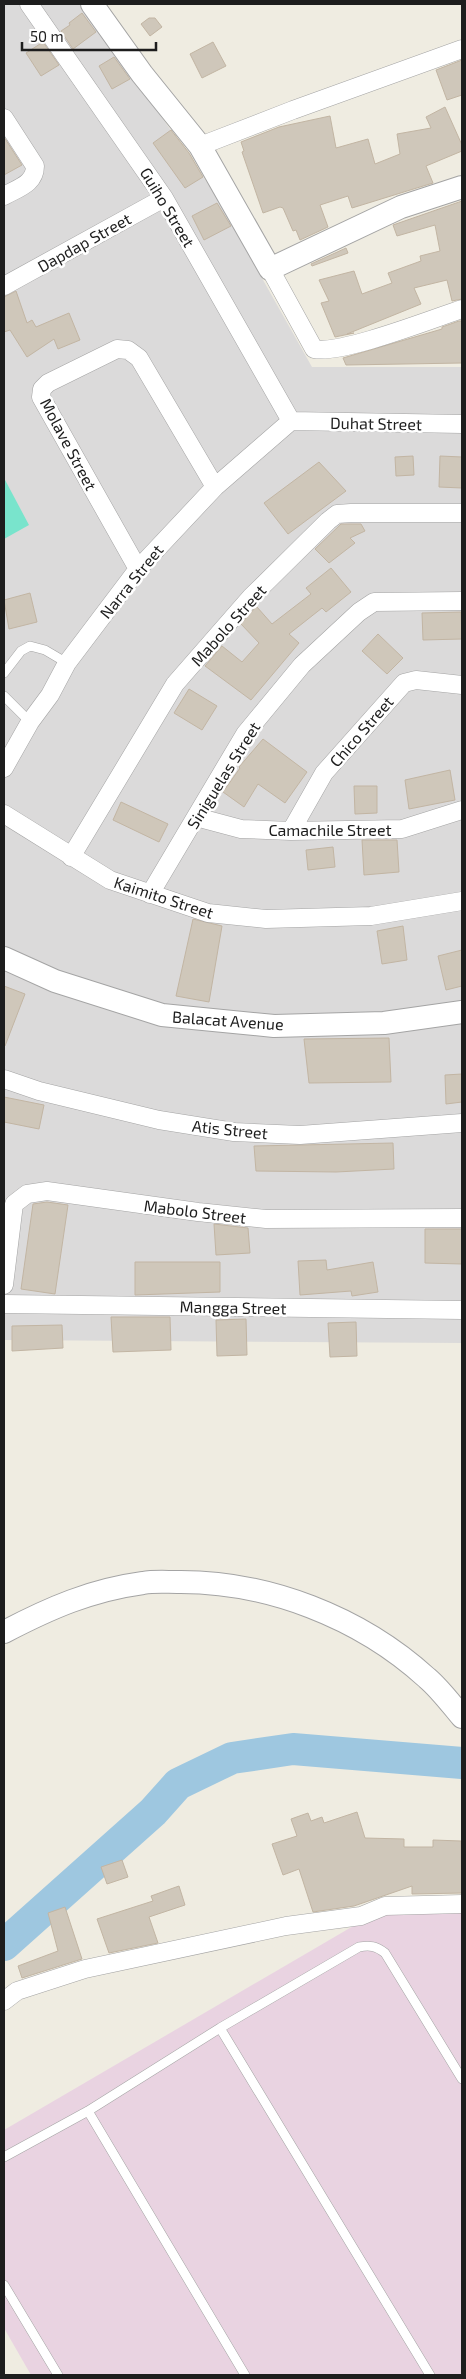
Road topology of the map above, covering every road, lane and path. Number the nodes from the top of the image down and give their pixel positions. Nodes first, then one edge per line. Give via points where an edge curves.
1 (29, 4) edge
2 (92, 4) edge
3 (462, 49) edge
4 (4, 118) edge
5 (200, 146) junction
6 (462, 187) edge
7 (4, 196) edge
8 (164, 198) junction
9 (270, 269) junction
10 (4, 286) edge
11 (462, 310) edge
12 (291, 421) junction
13 (462, 424) edge
14 (216, 487) junction
15 (462, 513) edge
16 (138, 569) junction
17 (462, 601) edge
18 (66, 664) junction
19 (4, 673) edge
20 (462, 685) edge
21 (4, 696) edge
22 (30, 722) junction
23 (4, 768) edge
24 (462, 810) edge
25 (4, 814) edge
26 (196, 817) junction
27 (292, 831) junction
28 (71, 856) junction
29 (150, 894) junction
30 (462, 901) edge
31 (4, 958) edge
32 (462, 1012) edge
33 (4, 1078) edge
34 (462, 1124) edge
35 (462, 1218) edge
36 (4, 1285) edge
37 (4, 1304) edge
38 (462, 1310) edge
39 (4, 1632) edge
40 (462, 1717) edge
41 (462, 1904) edge
42 (4, 2001) edge
43 (220, 2028) junction
44 (462, 2079) edge
45 (88, 2111) junction
46 (4, 2157) edge
47 (4, 2285) edge
48 (58, 2375) edge
49 (246, 2375) edge
50 (430, 2375) edge

1 - 8 street, Guiho Street
2 - 5 street via 142,74
3 - 5 street
4 - 7 street via 35,166 35,175 30,181
5 - 9 street
6 - 9 street via 401,207
8 - 10 street, Dapdap Street
8 - 12 street, Guiho Street
9 - 11 street via 314,349 321,351 347,347
12 - 13 street, Duhat Street
12 - 14 street, Narra Street
14 - 16 street, Narra Street
14 - 16 street, Molave Street via 138,358 128,350 117,349 42,389 42,396
15 - 28 street, Mabolo Street via 350,513 337,514 328,520 252,597 175,684
16 - 18 street, Narra Street
17 - 26 street, Siniguelas Street via 374,602 359,612 302,665 245,734
18 - 19 lane via 45,650 30,646 21,651
18 - 22 street, Narra Street via 50,695
20 - 27 street, Chico Street via 416,680 404,683 324,773
21 - 22 lane
22 - 23 street, Narra Street
24 - 27 street, Camachile Street via 402,829
25 - 28 street, Kaimito Street
26 - 27 street, Camachile Street via 241,829
26 - 29 street, Siniguelas Street
28 - 29 street, Kaimito Street via 110,880
29 - 30 street, Kaimito Street via 208,914 266,919 371,916
31 - 32 street, Balacat Avenue via 55,981 162,1015 274,1026 384,1023
33 - 34 street, Atis Street via 39,1091 159,1120 234,1132 300,1135
35 - 36 street, Mabolo Street via 266,1219 47,1191 26,1194 14,1204
37 - 38 street, Mangga Street
39 - 40 street via 53,1606 100,1591 144,1582 196,1582 246,1587 325,1613 374,1638 427,1678
41 - 42 street via 385,1906 362,1916 277,1928 85,1970 17,1991
43 - 44 lane via 347,1953 369,1946 384,1953
43 - 45 lane
43 - 50 lane
45 - 46 lane
45 - 49 lane
47 - 48 lane

